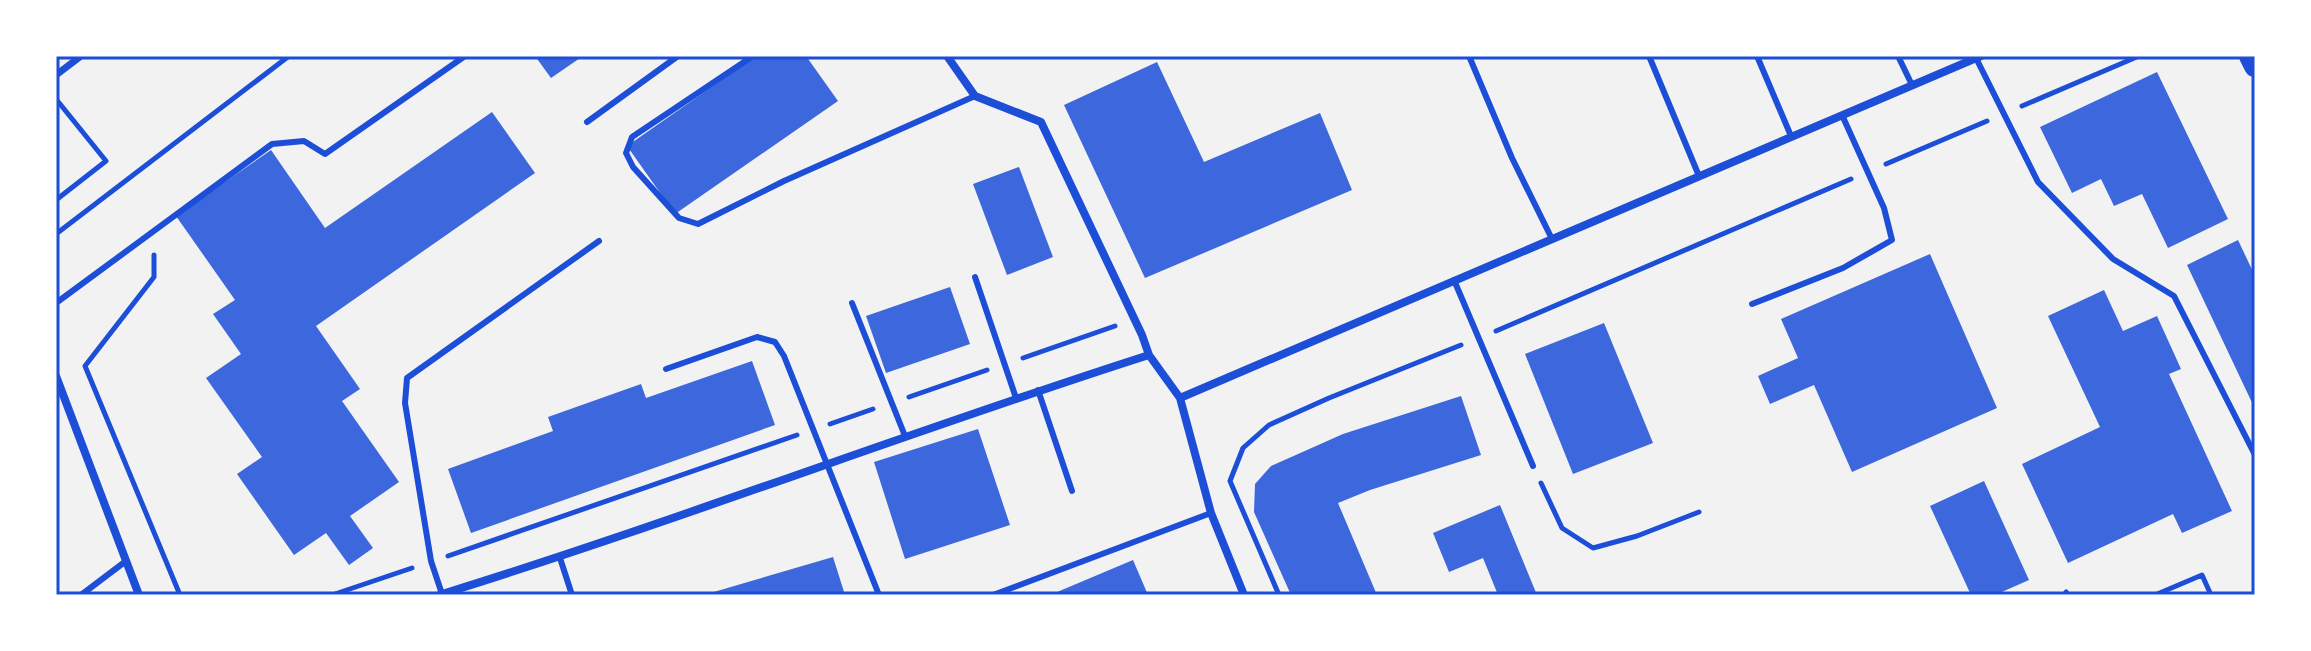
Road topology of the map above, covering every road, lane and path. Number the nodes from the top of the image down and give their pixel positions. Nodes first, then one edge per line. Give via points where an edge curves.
1 (81, 56) edge
2 (289, 56) edge
3 (465, 56) edge
4 (678, 56) edge
5 (753, 56) edge
6 (947, 56) edge
7 (1469, 56) edge
8 (1649, 56) edge
9 (1757, 56) edge
10 (1898, 56) edge
11 (2139, 56) edge
12 (2250, 56) edge
13 (1979, 57) edge
14 (2255, 66) edge
15 (56, 75) edge
16 (1912, 85) junction
17 (975, 96) junction
18 (56, 99) edge
19 (2005, 113) junction
20 (1842, 115) junction
21 (587, 122) dead end
22 (1791, 136) junction
23 (1867, 172) junction
24 (1699, 176) junction
25 (56, 200) edge
26 (56, 234) edge
27 (1552, 239) junction
28 (599, 241) dead end
29 (155, 248) dead end
30 (975, 277) dead end
31 (1454, 280) junction
32 (56, 303) edge
33 (852, 303) dead end
34 (1752, 304) dead end
35 (1135, 319) junction
36 (1479, 338) junction
37 (1149, 355) junction
38 (1005, 364) junction
39 (666, 369) dead end
40 (56, 376) edge
41 (1038, 390) junction
42 (1016, 398) junction
43 (1180, 398) junction
44 (891, 403) junction
45 (814, 429) junction
46 (905, 436) junction
47 (2255, 455) edge
48 (828, 464) junction
49 (1533, 466) joint
50 (1072, 491) dead end
51 (1699, 512) dead end
52 (1211, 513) junction
53 (560, 558) junction
54 (126, 561) junction
55 (431, 561) junction
56 (81, 595) edge
57 (139, 595) edge
58 (180, 595) edge
59 (332, 595) edge
60 (440, 595) edge
61 (572, 595) edge
62 (879, 595) edge
63 (993, 595) edge
64 (1244, 595) edge
65 (1279, 595) edge
66 (2155, 595) edge
67 (2211, 595) edge

1 - 15 street
2 - 26 path
3 - 32 lane via 325,154 304,141 272,144
4 - 21 lane
5 - 17 lane via 632,137 626,153 633,167 679,218 698,224
6 - 17 street
7 - 27 lane
8 - 24 lane
9 - 22 lane
10 - 16 lane
11 - 19 path
12 - 14 highway
13 - 16 street
13 - 19 lane
16 - 20 street
17 - 35 street via 1041,122
18 - 25 path via 106,161
19 - 23 path
19 - 47 lane via 2038,182 2113,259 2174,296
20 - 22 street
20 - 23 lane
22 - 24 street
23 - 34 lane via 1892,240 1843,268
23 - 36 path
24 - 27 street
27 - 31 street
28 - 55 lane via 407,378 405,403
29 - 58 path via 154,277 85,366
30 - 38 lane
31 - 36 lane
31 - 43 street
33 - 44 lane
35 - 37 street
35 - 38 path
36 - 49 lane
36 - 65 path via 1269,425 1243,448 1230,481
37 - 41 street
37 - 43 street
38 - 42 lane
38 - 44 path
39 - 45 lane via 757,337 775,342
40 - 54 street
41 - 42 street
41 - 50 lane
42 - 46 street
43 - 52 street
44 - 45 path
44 - 46 lane
45 - 48 lane
45 - 55 path
46 - 48 street
48 - 53 street
48 - 62 lane
49 - 51 path via 1562,528 1593,548
52 - 63 lane
52 - 64 street
53 - 60 street
53 - 61 lane
54 - 56 lane
54 - 57 street
55 - 59 path
55 - 60 lane
66 - 67 path via 2202,575

